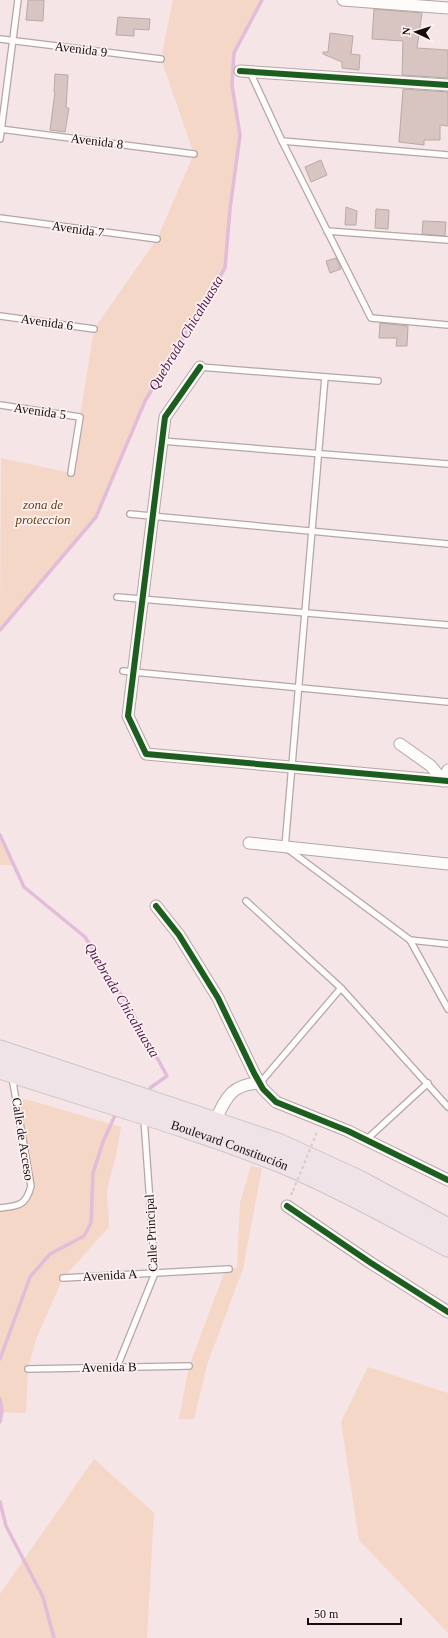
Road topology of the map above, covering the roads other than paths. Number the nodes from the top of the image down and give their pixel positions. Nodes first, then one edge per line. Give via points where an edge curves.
1 (18, 0) edge
2 (343, 0) edge
3 (448, 8) edge
4 (0, 39) edge
5 (14, 41) junction
6 (162, 59) dead end
7 (245, 71) joint
8 (448, 86) edge
9 (1, 129) edge
10 (0, 139) edge
11 (282, 141) junction
12 (194, 154) dead end
13 (448, 155) edge
14 (0, 218) edge
15 (327, 231) junction
16 (157, 239) dead end
17 (448, 240) edge
18 (0, 316) edge
19 (448, 325) edge
20 (94, 329) dead end
21 (200, 367) joint
22 (325, 377) junction
23 (378, 381) dead end
24 (0, 406) edge
25 (162, 441) junction
26 (318, 453) junction
27 (448, 464) edge
28 (71, 473) dead end
29 (130, 514) dead end
30 (153, 516) junction
31 (312, 531) junction
32 (448, 544) edge
33 (117, 597) dead end
34 (142, 599) junction
35 (305, 613) junction
36 (448, 625) edge
37 (128, 672) junction
38 (299, 688) junction
39 (448, 702) edge
40 (400, 744) dead end
41 (292, 767) junction
42 (448, 770) edge
43 (446, 781) edge
44 (249, 843) dead end
45 (285, 847) junction
46 (448, 864) edge
47 (246, 901) dead end
48 (156, 906) dead end
49 (410, 940) junction
50 (448, 944) edge
51 (341, 988) junction
52 (448, 1009) edge
53 (0, 1050) edge
54 (6, 1071) edge
55 (260, 1083) junction
56 (428, 1083) junction
57 (448, 1107) edge
58 (144, 1116) junction
59 (215, 1121) junction
60 (366, 1140) junction
61 (448, 1180) edge
62 (287, 1206) dead end
63 (0, 1208) edge
64 (448, 1228) edge
65 (448, 1247) edge
66 (229, 1269) dead end
67 (155, 1273) junction
68 (63, 1278) dead end
69 (448, 1312) edge
70 (189, 1366) dead end
71 (117, 1367) junction
72 (28, 1369) dead end

1 - 5 lane
2 - 3 street
4 - 5 lane, Avenida 9
5 - 6 lane, Avenida 9
5 - 9 lane
7 - 8 street
7 - 11 lane
9 - 10 lane
9 - 12 lane, Avenida 8
11 - 13 lane
11 - 15 lane
14 - 16 lane, Avenida 7
15 - 17 lane
15 - 19 lane via 371,318
18 - 20 lane, Avenida 6
21 - 22 lane
21 - 25 street via 165,417
22 - 23 lane
22 - 26 lane
24 - 28 lane, Avenida 5 via 80,417
25 - 26 lane
25 - 30 street
26 - 27 lane
26 - 31 lane
29 - 30 lane
30 - 31 lane
30 - 34 street
31 - 32 lane
31 - 35 lane
33 - 34 lane
34 - 35 lane
34 - 37 street
35 - 36 lane
35 - 38 lane
37 - 38 lane
37 - 41 street via 128,716 146,754
38 - 39 lane
38 - 41 lane
40 - 43 street via 431,766
41 - 43 street
41 - 45 lane
42 - 43 street
44 - 45 street
45 - 46 street
45 - 49 lane
47 - 51 lane
48 - 55 street via 179,935 218,998
49 - 50 lane
49 - 52 lane
51 - 55 lane
51 - 56 lane
53 - 59 highway, Boulevard Constitución
54 - 58 highway, Boulevard Constitución
54 - 63 lane, Calle de Acceso via 31,1186 28,1196 19,1206
55 - 59 street via 247,1084 235,1089 225,1100
55 - 60 street via 276,1102
56 - 57 lane
56 - 60 lane
58 - 65 highway, Boulevard Constitución via 280,1163 340,1190
58 - 67 lane, Calle Principal
59 - 64 highway, Boulevard Constitución via 308,1156
60 - 61 street
62 - 69 street
66 - 67 lane, Avenida A
67 - 68 lane, Avenida A
67 - 71 lane, Calle Principal
70 - 71 lane, Avenida B
71 - 72 lane, Avenida B

